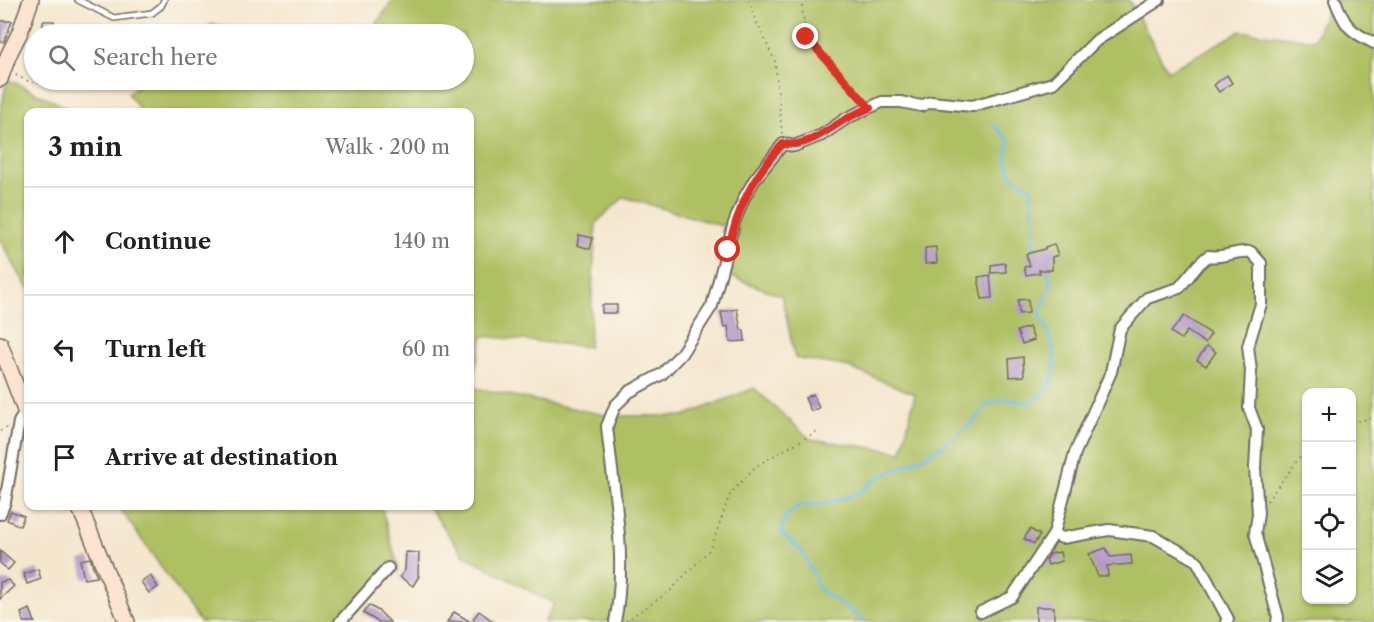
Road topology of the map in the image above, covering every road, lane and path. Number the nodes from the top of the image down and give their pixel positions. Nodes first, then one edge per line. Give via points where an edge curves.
1 (31, 0) edge
2 (78, 0) edge
3 (164, 0) edge
4 (748, 0) edge
5 (801, 0) edge
6 (1159, 0) edge
7 (1335, 0) edge
8 (110, 17) junction
9 (106, 24) edge
10 (1374, 43) edge
11 (1, 76) edge
12 (24, 79) edge
13 (870, 108) junction
14 (783, 144) junction
15 (0, 344) edge
16 (24, 407) edge
17 (24, 418) edge
18 (1374, 418) edge
19 (1356, 421) edge
20 (819, 430) dead end
21 (1302, 454) edge
22 (81, 510) edge
23 (0, 514) edge
24 (1258, 514) junction
25 (1054, 534) junction
26 (388, 568) dead end
27 (981, 612) dead end
28 (127, 622) edge
29 (340, 622) edge
30 (615, 622) edge
31 (624, 622) edge
32 (1226, 622) edge
33 (1277, 622) edge

1 - 11 street
2 - 8 lane
3 - 8 lane via 152,13
4 - 14 path via 775,61
5 - 13 path via 806,37
6 - 13 street via 1097,40 1053,83 972,106 882,102
7 - 10 street via 1343,20 1355,34
8 - 9 path
11 - 12 path via 11,72
13 - 14 street via 822,135 794,146
14 - 30 street via 744,198 712,306 702,323 662,374 629,392 615,406 607,426 620,559
15 - 16 street
17 - 23 street via 19,422
18 - 19 path
20 - 31 path via 756,466 730,494 711,548 670,591
21 - 24 path
22 - 28 street
24 - 25 street via 1254,468 1257,429 1249,408 1248,346 1261,304 1261,263 1251,252 1237,250 1219,258 1208,256 1179,288 1147,298 1120,329 1111,372 1075,453
24 - 33 street via 1255,533
25 - 27 street via 1012,597
25 - 32 street via 1062,538 1109,530 1153,536 1197,561 1228,619
26 - 29 street

